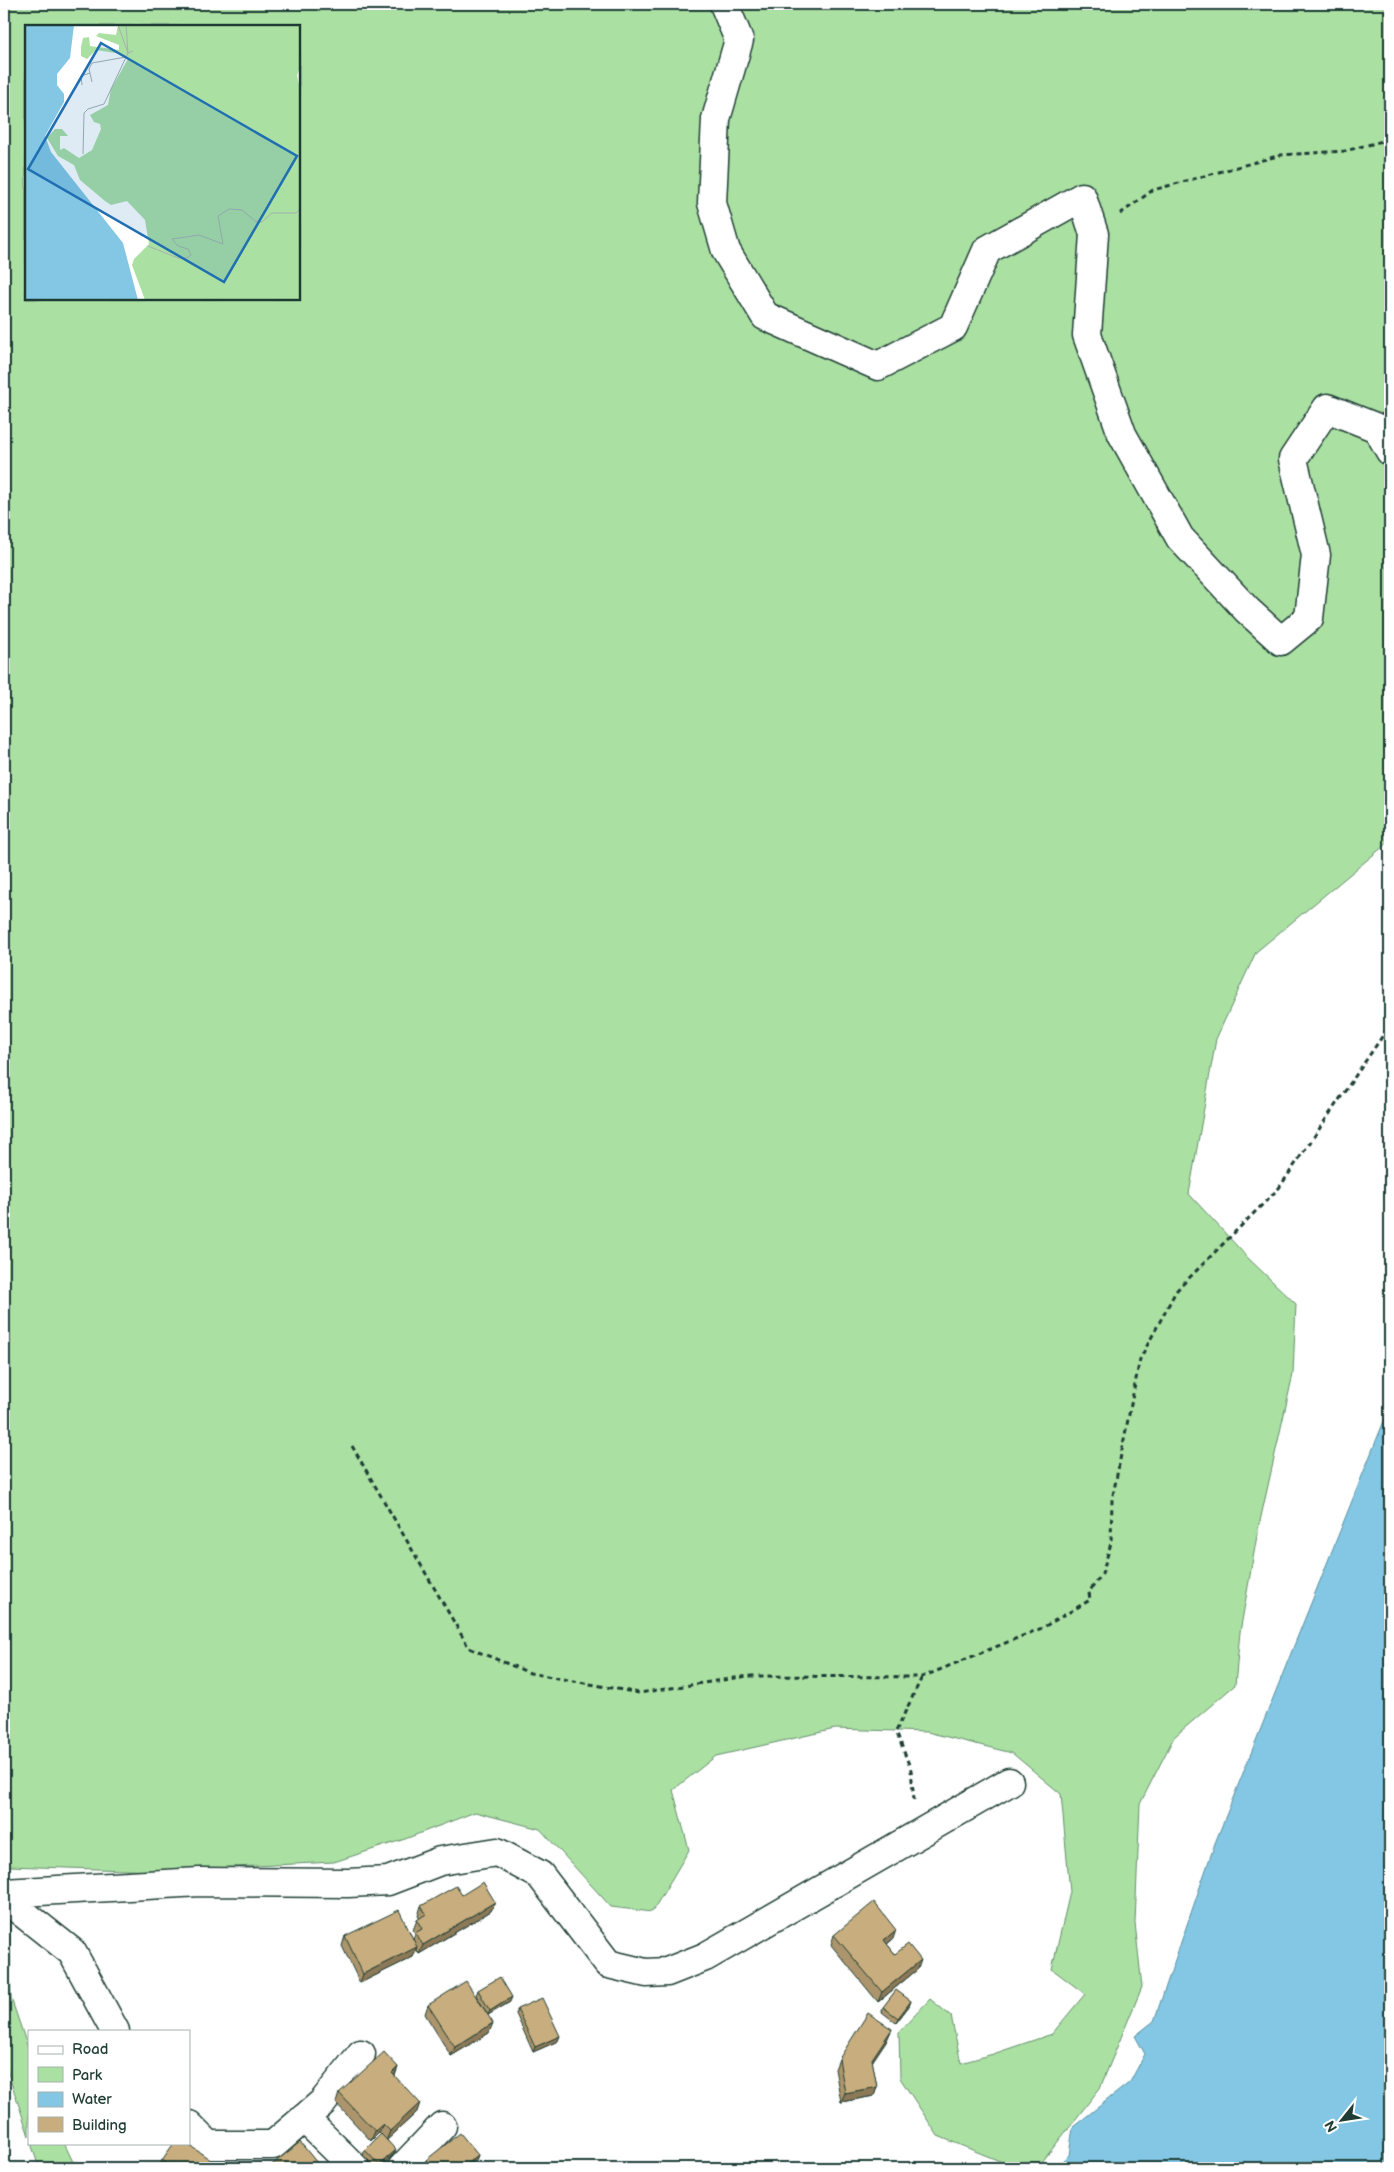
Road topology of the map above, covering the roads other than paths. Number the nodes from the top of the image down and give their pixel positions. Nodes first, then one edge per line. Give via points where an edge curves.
1 (724, 4) edge
2 (1390, 451) edge
3 (1009, 1782) dead end
4 (4, 1893) edge
5 (4, 1898) edge
6 (114, 2030) edge
7 (361, 2054) dead end
8 (304, 2118) junction
9 (190, 2126) edge
10 (442, 2126) dead end
11 (355, 2168) edge
12 (402, 2168) edge

1 - 2 street via 739,40 716,120 712,203 726,251 765,316 878,366 953,327 987,250 1082,197 1094,234 1087,335 1122,434 1180,538 1247,610 1281,641 1309,618 1316,555 1292,459 1327,408 1377,428
3 - 4 street via 706,1957 667,1972 646,1973 608,1964 540,1875 498,1852 440,1862 388,1881 200,1882
5 - 6 street via 72,1952
7 - 8 street via 323,2102
8 - 9 street via 273,2145 209,2145
8 - 11 street
10 - 12 street

